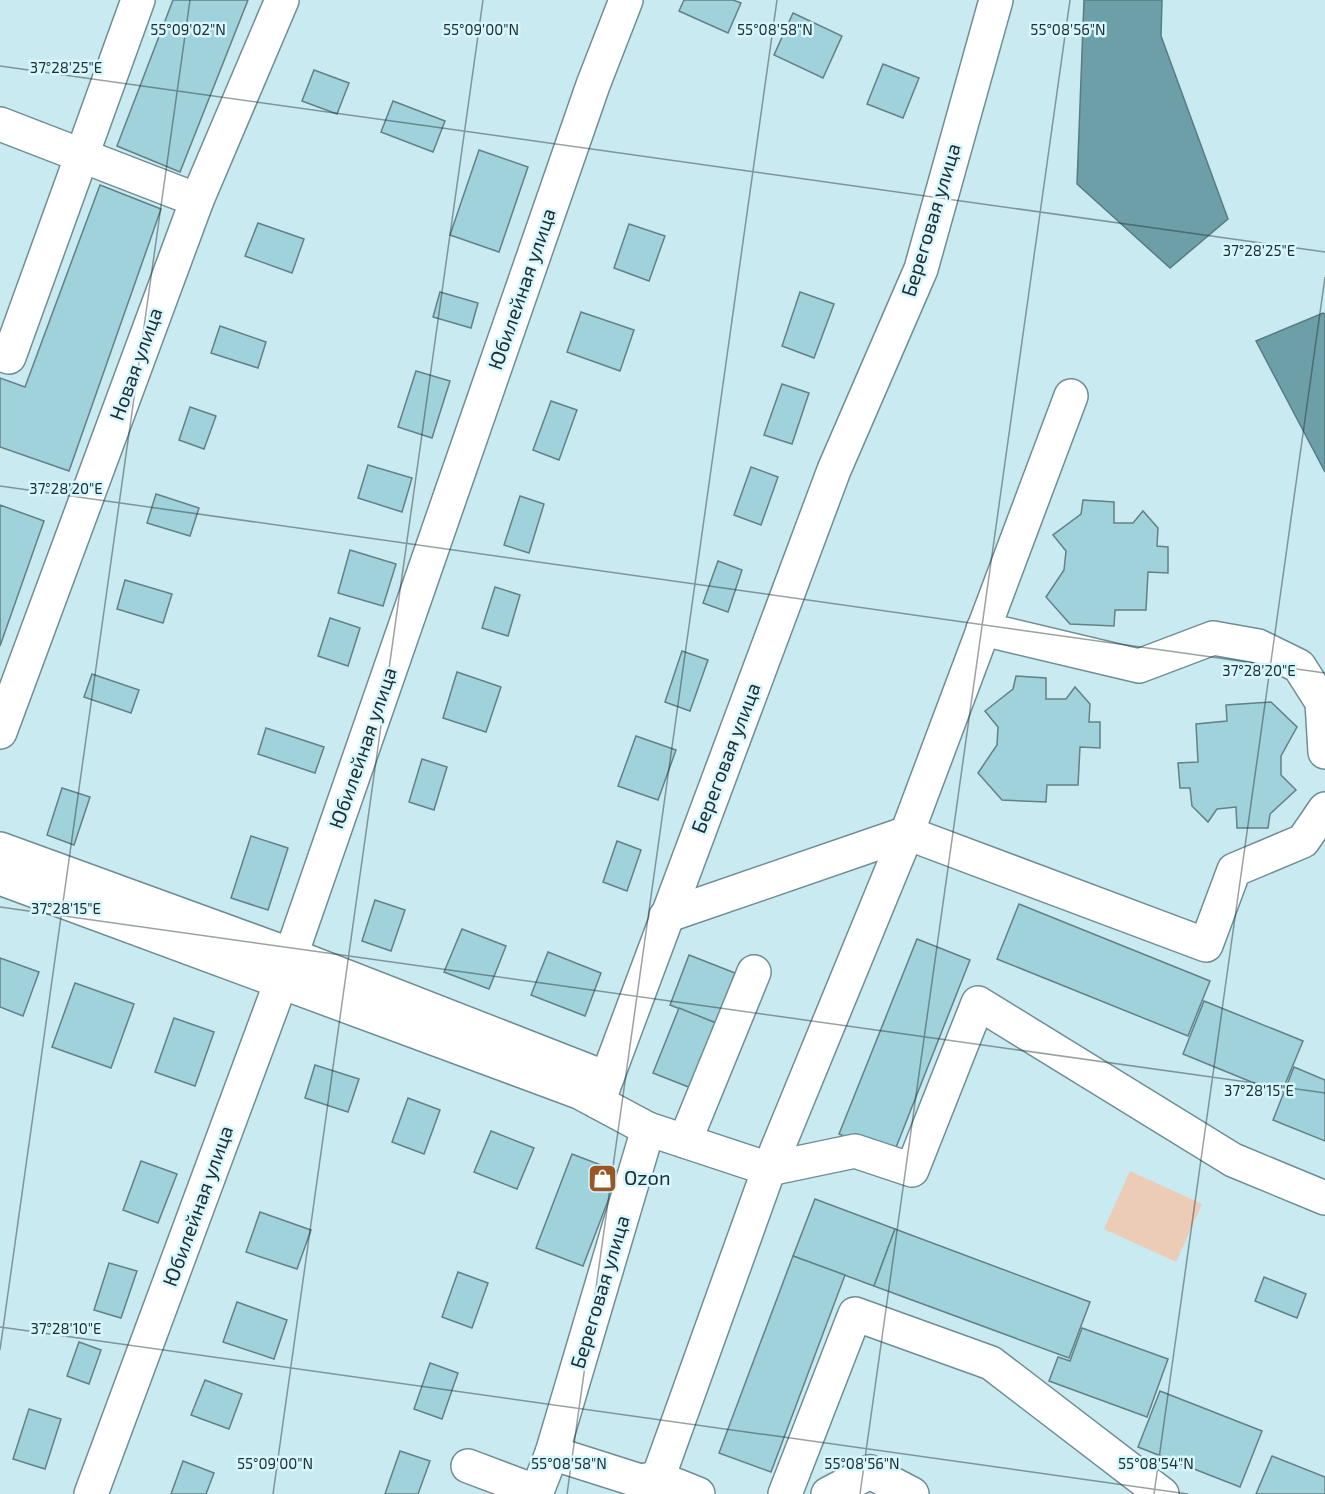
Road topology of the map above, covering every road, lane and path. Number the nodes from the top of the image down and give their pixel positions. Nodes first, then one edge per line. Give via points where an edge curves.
1 (138, 0) edge
2 (282, 0) edge
3 (626, 0) edge
4 (996, 0) edge
5 (0, 124) edge
6 (80, 155) junction
7 (197, 200) junction
8 (0, 354) edge
9 (1071, 396) dead end
10 (983, 629) junction
11 (0, 732) edge
12 (1325, 752) edge
13 (1325, 809) edge
14 (907, 833) junction
15 (0, 849) edge
16 (0, 878) edge
17 (666, 916) junction
18 (285, 968) junction
19 (754, 972) dead end
20 (603, 1090) junction
21 (648, 1129) junction
22 (685, 1141) junction
23 (769, 1169) junction
24 (1325, 1198) edge
25 (552, 1453) junction
26 (468, 1466) dead end
27 (658, 1478) junction
28 (536, 1493) edge
29 (91, 1494) edge
30 (698, 1494) edge
31 (785, 1494) edge
32 (828, 1494) edge
33 (912, 1494) edge
34 (1162, 1494) edge

1 - 6 street
2 - 7 street, Новая улица
3 - 18 street, Юбилейная улица
4 - 17 street, Береговая улица via 921,269 834,470
5 - 6 street
6 - 7 street
6 - 8 street via 9,357
7 - 11 street, Новая улица
9 - 10 street
10 - 12 street via 1139,666 1213,638 1258,646 1299,666 1323,702
10 - 14 street
13 - 14 street via 1303,842 1234,870 1206,945
14 - 17 street
14 - 23 street
15 - 18 street
16 - 18 street
17 - 20 street, Береговая улица
18 - 20 street
18 - 29 street, Юбилейная улица
19 - 22 street
20 - 21 street
21 - 22 street
21 - 25 street, Береговая улица
22 - 23 street
23 - 24 street via 855,1151 912,1170 978,1003 1233,1160
23 - 27 street
25 - 27 street via 640,1481
25 - 28 street, Береговая улица
26 - 28 street
27 - 30 street
31 - 34 street via 855,1314 991,1363
32 - 33 street via 870,1472

